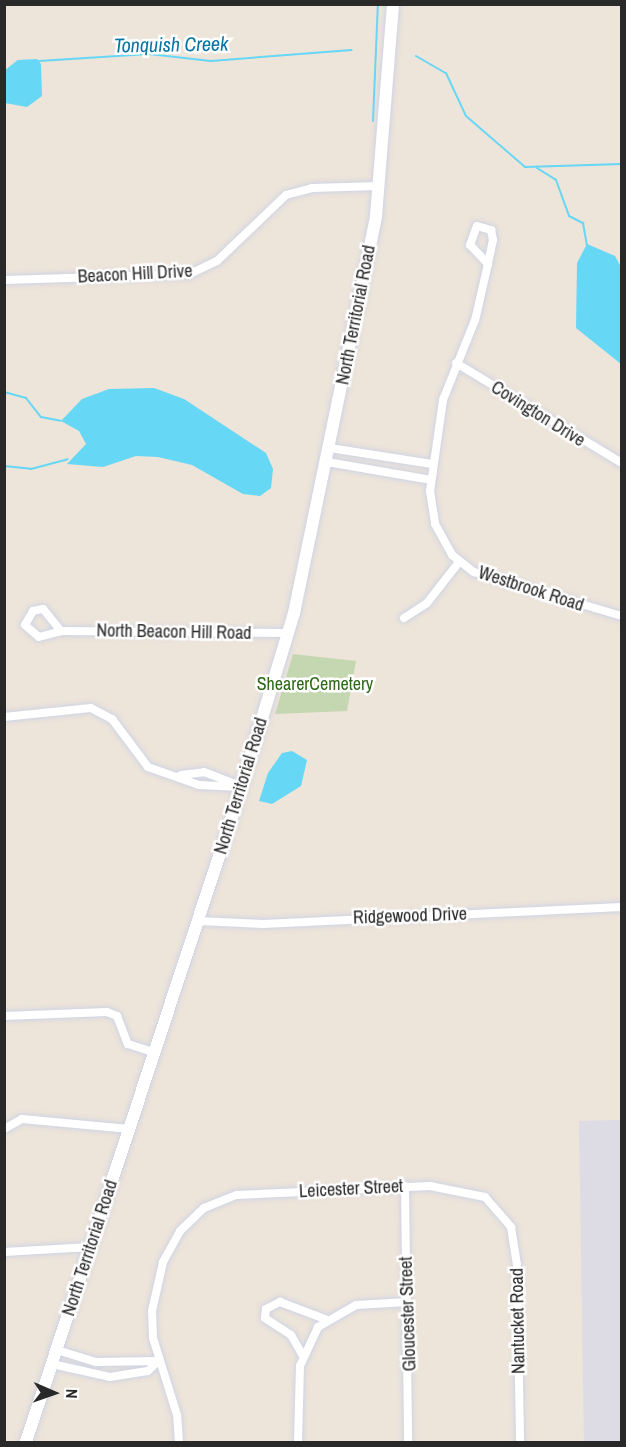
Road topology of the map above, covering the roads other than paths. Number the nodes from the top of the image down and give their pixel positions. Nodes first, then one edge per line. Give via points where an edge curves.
1 (393, 4) edge
2 (378, 186) junction
3 (488, 264) dead end
4 (4, 280) edge
5 (456, 363) junction
6 (330, 448) junction
7 (327, 462) junction
8 (621, 463) edge
9 (432, 464) junction
10 (431, 480) junction
11 (459, 562) junction
12 (621, 616) edge
13 (404, 618) dead end
14 (61, 631) dead end
15 (288, 633) junction
16 (4, 717) edge
17 (180, 775) junction
18 (241, 787) junction
19 (621, 908) edge
20 (199, 921) junction
21 (4, 1016) edge
22 (155, 1053) junction
23 (4, 1129) edge
24 (129, 1129) junction
25 (405, 1186) junction
26 (496, 1205) joint
27 (90, 1247) junction
28 (4, 1252) edge
29 (408, 1302) junction
30 (325, 1319) junction
31 (57, 1350) junction
32 (302, 1354) junction
33 (158, 1361) junction
34 (52, 1364) junction
35 (26, 1443) edge
36 (179, 1443) edge
37 (298, 1443) edge
38 (408, 1443) edge
39 (520, 1443) edge

1 - 2 main road, North Territorial Road
2 - 4 street, Beacon Hill Drive via 312,188 286,195 217,261 190,274
2 - 6 main road, North Territorial Road
3 - 5 street, Westbrook Road
5 - 8 street, Covington Drive
5 - 9 street, Westbrook Road
6 - 7 main road, North Territorial Road
6 - 9 street
7 - 10 street
7 - 15 main road, North Territorial Road
9 - 10 street, Westbrook Road
10 - 11 street, Westbrook Road via 435,524
11 - 12 street, Westbrook Road via 488,579
11 - 13 street via 427,603
14 - 15 street, North Beacon Hill Road
15 - 18 main road, North Territorial Road
16 - 17 street via 91,708 112,719 144,764
17 - 18 street via 219,789
17 - 18 street via 204,772
18 - 20 main road, North Territorial Road
19 - 20 street, Ridgewood Drive via 263,924
20 - 22 main road, North Territorial Road
21 - 22 street via 107,1012 117,1016 128,1044
22 - 24 main road, North Territorial Road
23 - 24 street via 22,1119
24 - 27 main road, North Territorial Road
25 - 26 street, Leicester Street via 452,1188
25 - 29 street, Gloucester Street
25 - 33 street, Leicester Street via 237,1195 204,1208 180,1231 163,1262 152,1311
26 - 39 street, Nantucket Road via 516,1244
27 - 28 street
27 - 31 main road, North Territorial Road
29 - 30 street via 356,1305
29 - 38 street, Gloucester Street
30 - 32 street
30 - 32 street via 280,1302 267,1309 265,1318 291,1335
31 - 33 street via 96,1362
31 - 34 main road, North Territorial Road
32 - 37 street
33 - 34 street via 148,1371 110,1377
33 - 36 street via 177,1415
34 - 35 main road, North Territorial Road

